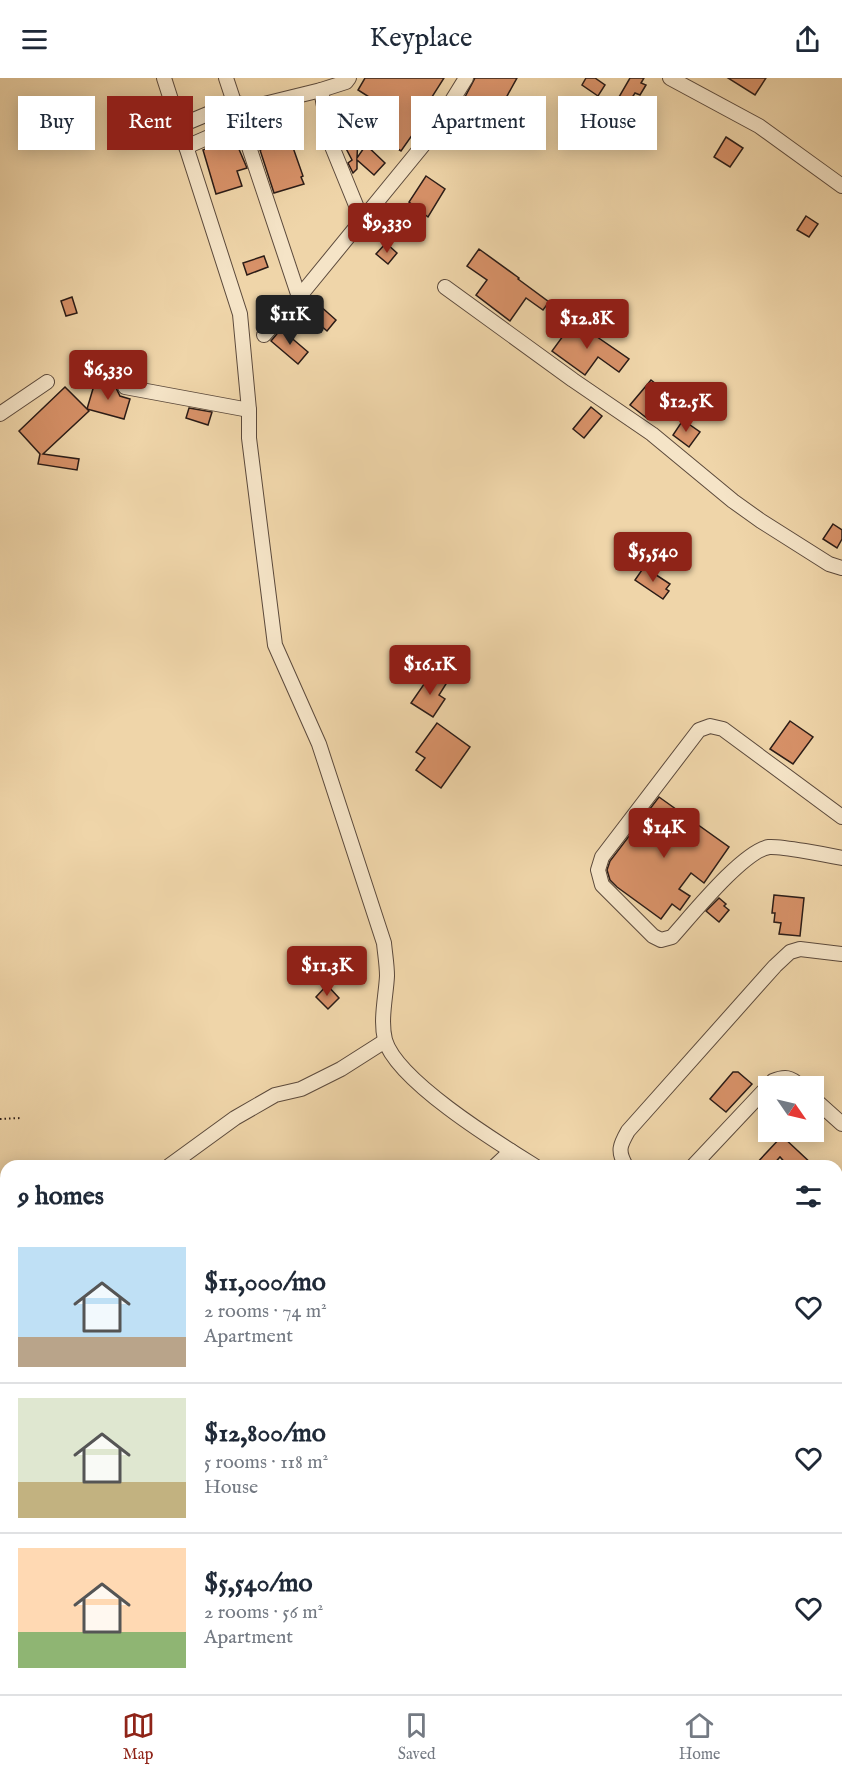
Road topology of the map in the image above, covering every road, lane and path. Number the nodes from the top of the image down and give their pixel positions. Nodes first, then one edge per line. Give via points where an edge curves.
1 (164, 78) edge
2 (226, 78) edge
3 (349, 78) edge
4 (466, 78) edge
5 (670, 78) edge
6 (321, 90) junction
7 (170, 96) edge
8 (232, 96) edge
9 (297, 96) edge
10 (187, 150) edge
11 (250, 150) edge
12 (842, 186) edge
13 (362, 220) junction
14 (445, 286) dead end
15 (299, 297) junction
16 (264, 335) dead end
17 (47, 382) dead end
18 (125, 387) dead end
19 (249, 410) junction
20 (0, 414) edge
21 (842, 568) edge
22 (842, 817) edge
23 (840, 854) edge
24 (842, 954) edge
25 (386, 1041) junction
26 (758, 1097) edge
27 (824, 1108) edge
28 (21, 1118) dead end
29 (0, 1119) edge
30 (842, 1124) edge
31 (511, 1151) junction
32 (177, 1160) edge
33 (501, 1160) edge
34 (525, 1160) edge
35 (623, 1160) edge
36 (699, 1160) edge

1 - 7 street
2 - 8 street
3 - 6 street
4 - 13 street via 429,138
5 - 12 street via 759,126
6 - 9 street
6 - 13 street via 331,144
10 - 19 street via 240,314
11 - 15 street
13 - 15 street
14 - 21 street via 652,434 761,521 829,564
15 - 16 street
17 - 20 street
18 - 19 street
19 - 25 street via 249,438 275,645 318,744 384,943
22 - 23 street via 723,729 710,726 699,730 602,857 598,870 602,885 653,936 662,940 672,937 755,852 770,847
24 - 35 street via 800,949 790,952 775,966 628,1131 620,1146
25 - 31 street via 397,1063 437,1099
25 - 32 street via 301,1089 275,1095
26 - 36 street
27 - 30 street
28 - 29 path
31 - 33 street
31 - 34 street

